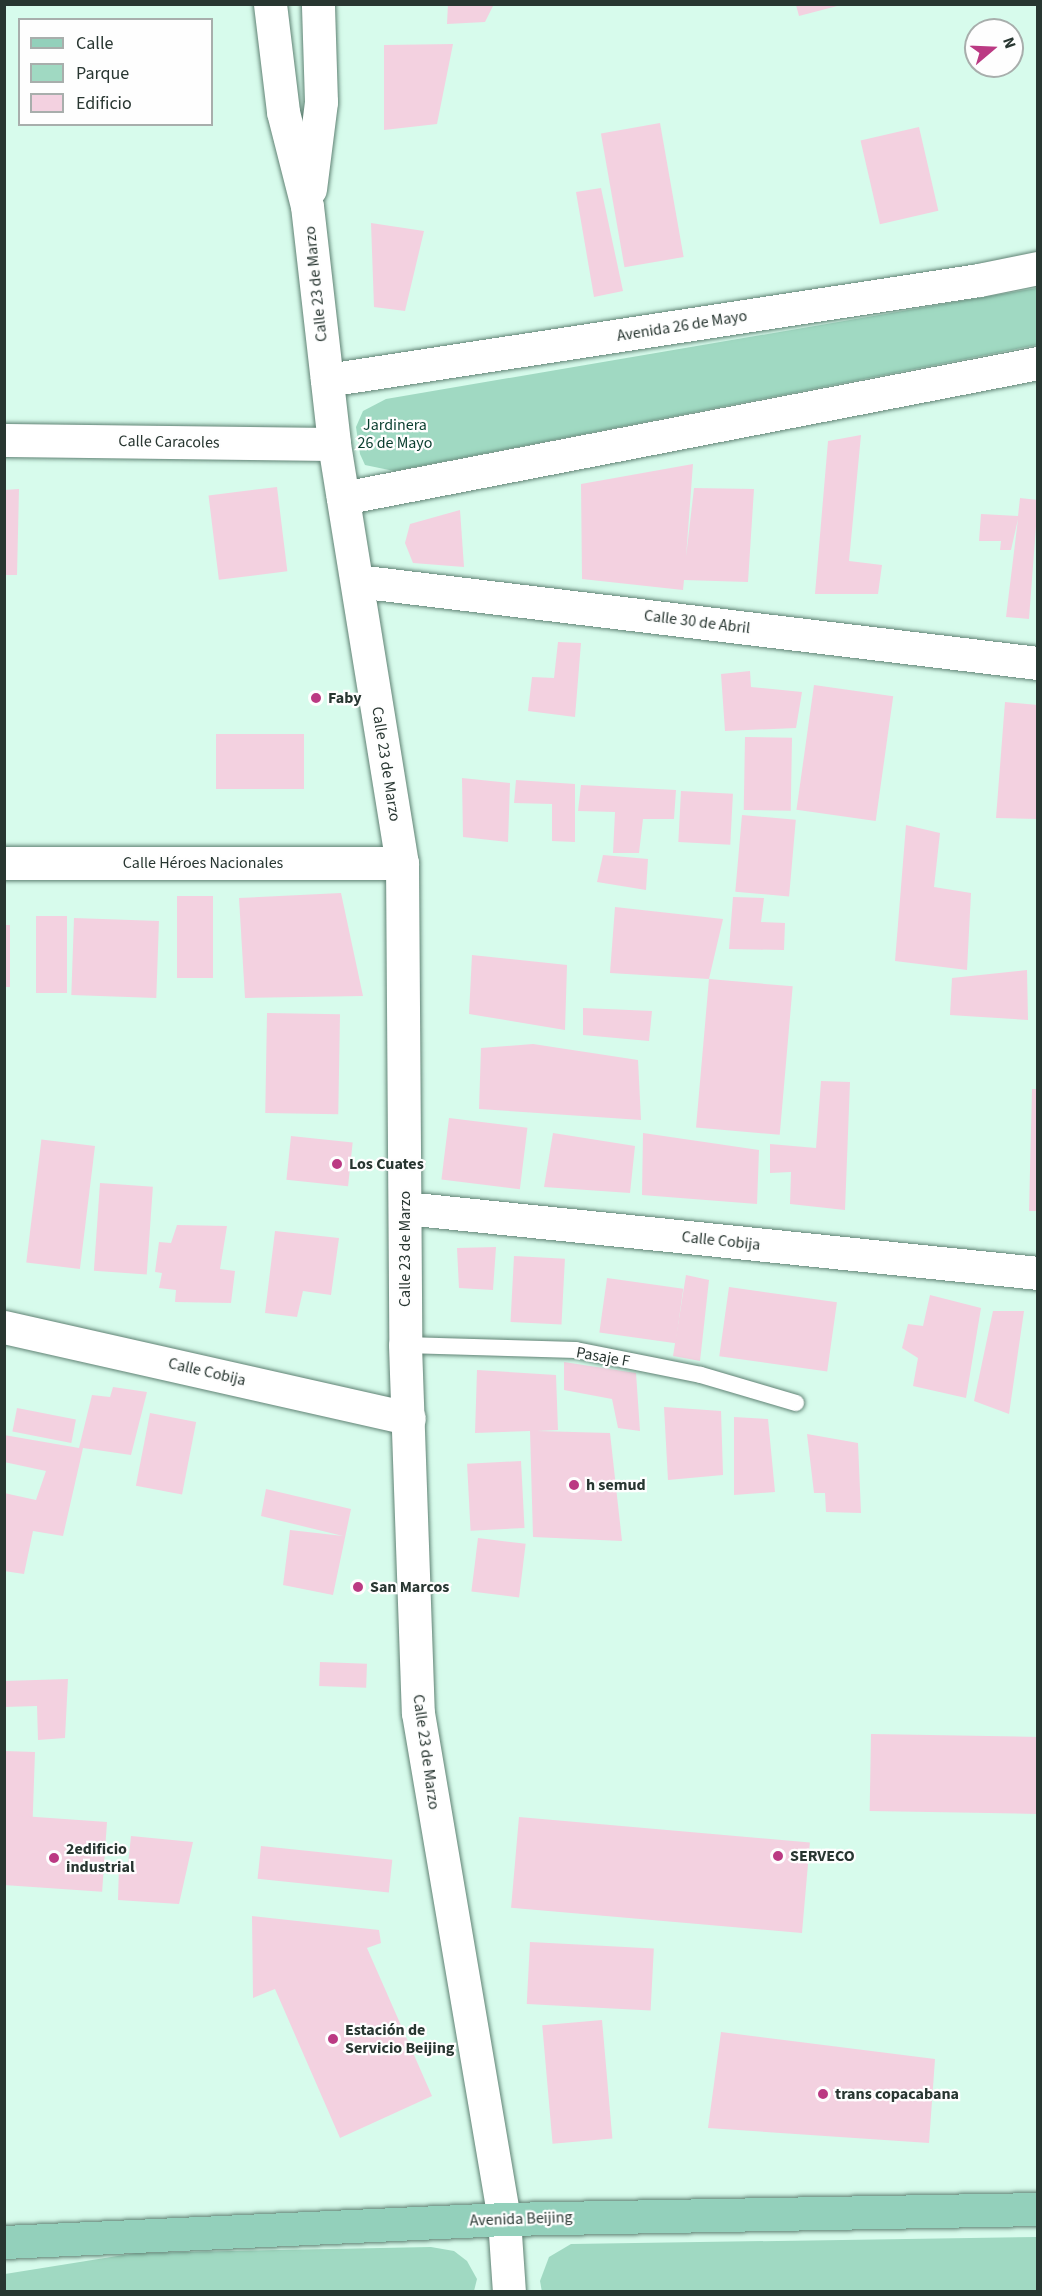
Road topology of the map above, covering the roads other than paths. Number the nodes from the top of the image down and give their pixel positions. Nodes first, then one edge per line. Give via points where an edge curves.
1 (270, 4) edge
2 (318, 4) edge
3 (307, 206) junction
4 (1038, 268) edge
5 (1038, 363) edge
6 (327, 380) junction
7 (4, 440) edge
8 (333, 444) junction
9 (343, 498) junction
10 (357, 581) junction
11 (1038, 663) edge
12 (4, 863) edge
13 (402, 863) junction
14 (405, 1208) junction
15 (1038, 1273) edge
16 (4, 1327) edge
17 (405, 1345) junction
18 (796, 1403) dead end
19 (409, 1418) junction
20 (1038, 2209) edge
21 (504, 2219) junction
22 (4, 2242) edge
23 (509, 2292) edge

1 - 3 street, Calle 23 de Marzo via 283,112
2 - 3 street, Calle 23 de Marzo via 321,102
3 - 6 street, Calle 23 de Marzo
4 - 6 street, Avenida 26 de Mayo
5 - 9 street
6 - 8 street, Calle 23 de Marzo
7 - 8 street, Calle Caracoles
8 - 9 street, Calle 23 de Marzo
9 - 10 street, Calle 23 de Marzo
10 - 11 street, Calle 30 de Abril
10 - 13 street, Calle 23 de Marzo
12 - 13 street, Calle Héroes Nacionales
13 - 14 street, Calle 23 de Marzo
14 - 15 street, Calle Cobija
14 - 17 street, Calle 23 de Marzo
16 - 19 street, Calle Cobija
17 - 18 lane, Pasaje F via 576,1350 700,1375
17 - 19 street, Calle 23 de Marzo
19 - 21 street, Calle 23 de Marzo via 418,1713
20 - 21 main road, Avenida Beijing
21 - 22 main road, Avenida Beijing
21 - 23 street, Calle 23 de Marzo

